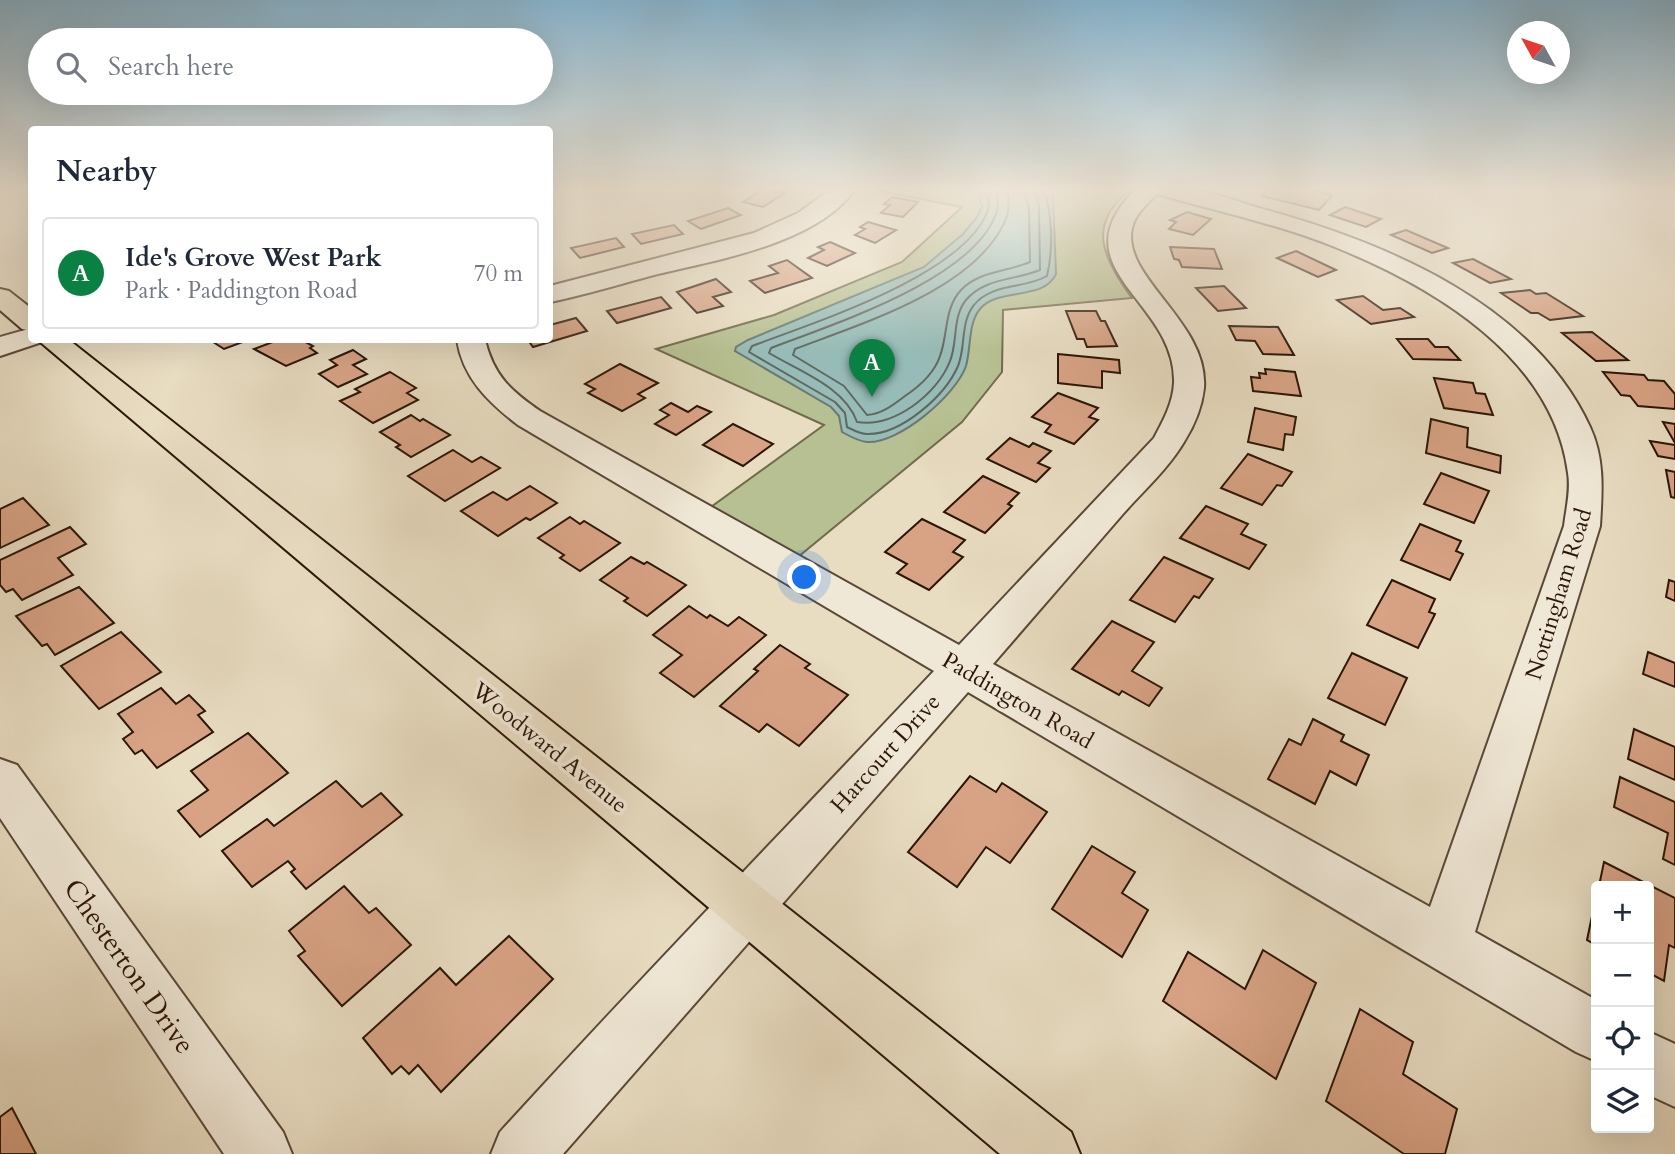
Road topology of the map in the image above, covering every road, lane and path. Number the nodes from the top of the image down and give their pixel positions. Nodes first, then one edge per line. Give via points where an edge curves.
1 (745, 243) edge
2 (1118, 243) edge
3 (1342, 243) edge
4 (553, 293) edge
5 (0, 297) edge
6 (28, 320) edge
7 (28, 336) edge
8 (56, 343) edge
9 (471, 343) edge
10 (0, 347) edge
11 (962, 668) junction
12 (0, 779) edge
13 (747, 907) junction
14 (1444, 944) junction
15 (1591, 1029) edge
16 (1654, 1065) edge
17 (1675, 1077) edge
18 (261, 1154) edge
19 (522, 1154) edge
20 (1049, 1154) edge

1 - 4 street
2 - 11 street, Harcourt Drive via 1127,270 1173,328 1187,363 1189,383 1181,419 1167,443
3 - 14 street, Nottingham Road via 1416,276 1501,333 1555,393 1583,449 1588,484 1582,526
5 - 6 main road
7 - 10 street
8 - 13 main road, Woodward Avenue
9 - 11 street, Paddington Road via 481,374 521,412
11 - 13 street, Harcourt Drive
11 - 14 street, Paddington Road
12 - 18 street, Chesterton Drive
13 - 19 street, Harcourt Drive
13 - 20 main road, Woodward Avenue
14 - 15 street, Paddington Road
16 - 17 street

